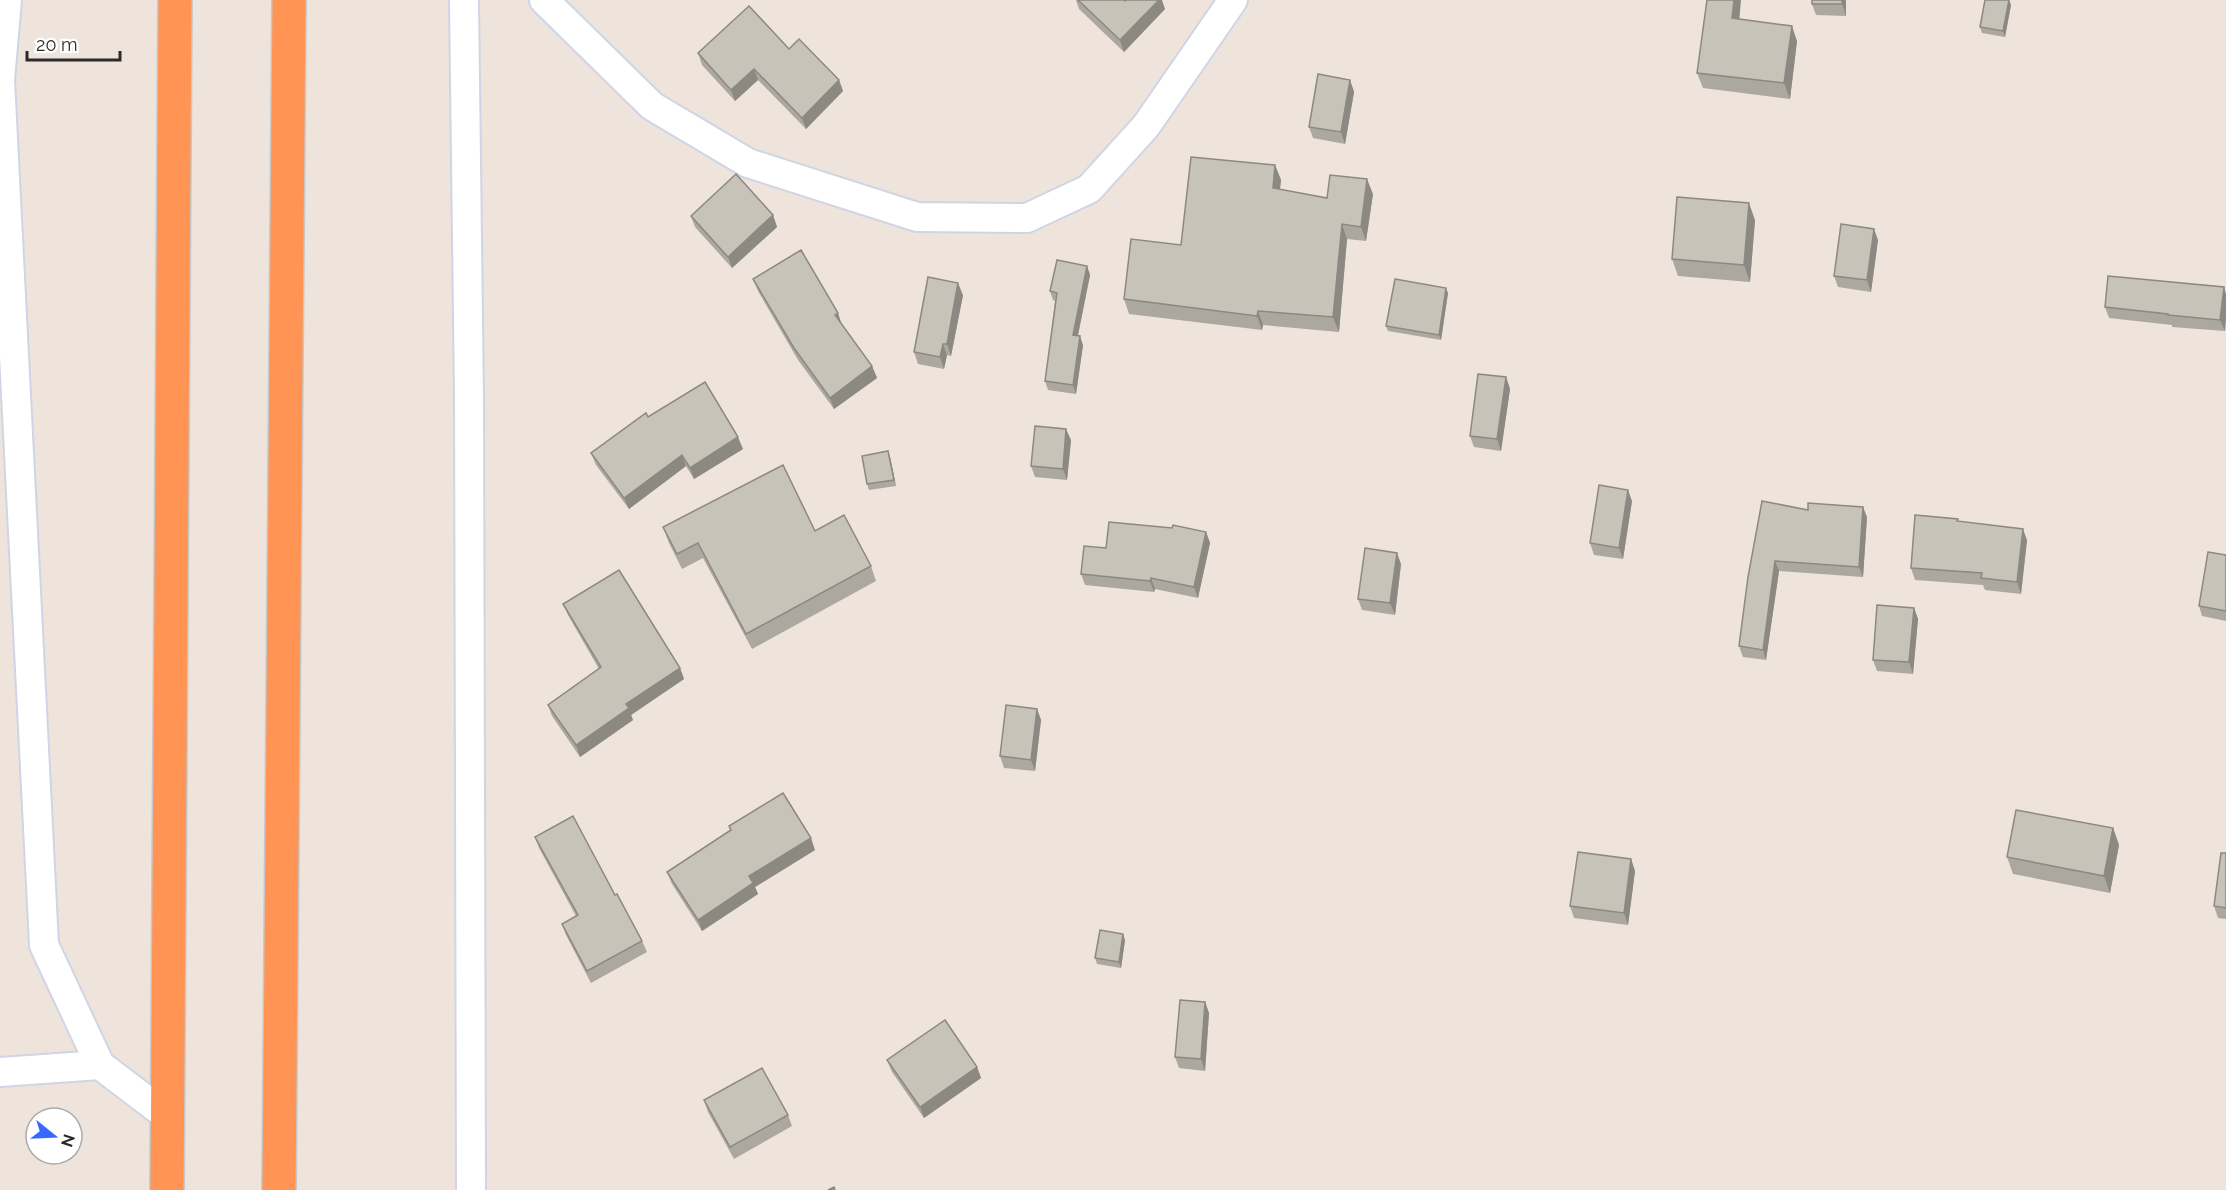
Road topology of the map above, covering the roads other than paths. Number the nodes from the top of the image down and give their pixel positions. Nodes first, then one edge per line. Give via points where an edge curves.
1 (7, 0) edge
2 (174, 0) edge
3 (289, 0) edge
4 (464, 0) edge
5 (544, 0) edge
6 (1233, 0) edge
7 (100, 1065) junction
8 (0, 1072) edge
9 (167, 1116) junction
10 (167, 1190) edge
11 (279, 1190) edge
12 (471, 1190) edge

1 - 7 street via 0,80 44,945
2 - 9 highway
3 - 11 highway
4 - 12 street
5 - 6 street via 652,106 748,164 918,217 1027,218 1089,189 1146,126
7 - 8 street
7 - 9 street
9 - 10 highway

